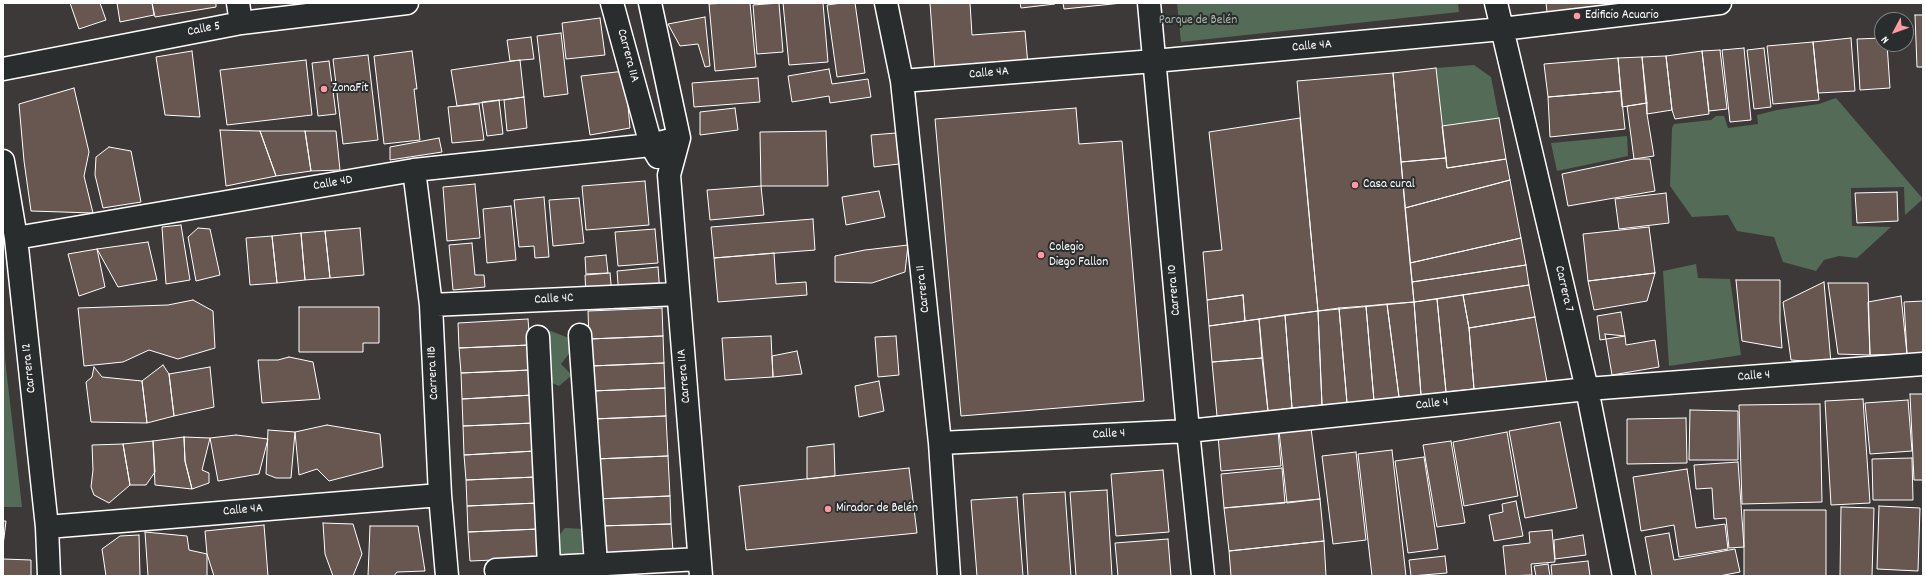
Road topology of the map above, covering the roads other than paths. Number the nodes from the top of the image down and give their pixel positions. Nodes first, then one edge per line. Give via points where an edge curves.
1 (407, 3) edge
2 (612, 3) edge
3 (650, 3) edge
4 (886, 3) edge
5 (1149, 3) edge
6 (1496, 3) edge
7 (1720, 3) edge
8 (240, 13) edge
9 (1502, 29) junction
10 (1154, 61) junction
11 (3, 69) edge
12 (902, 81) junction
13 (679, 138) junction
14 (651, 145) junction
15 (3, 161) edge
16 (414, 170) junction
17 (669, 175) junction
18 (16, 238) junction
19 (678, 294) junction
20 (431, 305) junction
21 (580, 335) dead end
22 (538, 337) dead end
23 (1923, 364) edge
24 (1586, 389) junction
25 (1188, 431) junction
26 (940, 443) junction
27 (440, 495) junction
28 (47, 527) junction
29 (596, 564) junction
30 (549, 566) junction
31 (700, 568) edge
32 (496, 570) dead end
33 (49, 576) edge
34 (447, 576) edge
35 (949, 576) edge
36 (1203, 576) edge
37 (1624, 576) edge

1 - 8 street, Calle 5
2 - 14 street, Carrera 11A
3 - 13 street, Carrera 11A
4 - 12 street, Carrera 11
5 - 10 street, Carrera 10
6 - 9 street, Carrera 7
7 - 9 street, Calle 4A
8 - 11 street, Calle 5
9 - 10 street, Calle 4A
9 - 24 street, Carrera 7
10 - 12 street, Calle 4A
10 - 25 street, Carrera 10
12 - 26 street, Carrera 11
13 - 14 street, Calle 4D
13 - 17 street, Carrera 11A
14 - 16 street, Calle 4D
14 - 17 street, Carrera 11A
15 - 18 street, Carrera 12
16 - 18 street, Calle 4D
16 - 20 street, Carrera 11B
17 - 19 street, Carrera 11A
18 - 28 street, Carrera 12
19 - 20 street, Calle 4C
19 - 31 street, Carrera 11A
20 - 27 street, Carrera 11B
21 - 29 street
22 - 30 street
23 - 24 street, Calle 4
24 - 25 street, Calle 4
24 - 37 street, Carrera 7
25 - 26 street, Calle 4
25 - 36 street, Carrera 10
26 - 35 street, Carrera 11
27 - 28 street, Calle 4A
27 - 34 street, Carrera 11B
28 - 33 street, Carrera 12
29 - 30 street
29 - 31 street
30 - 32 street

